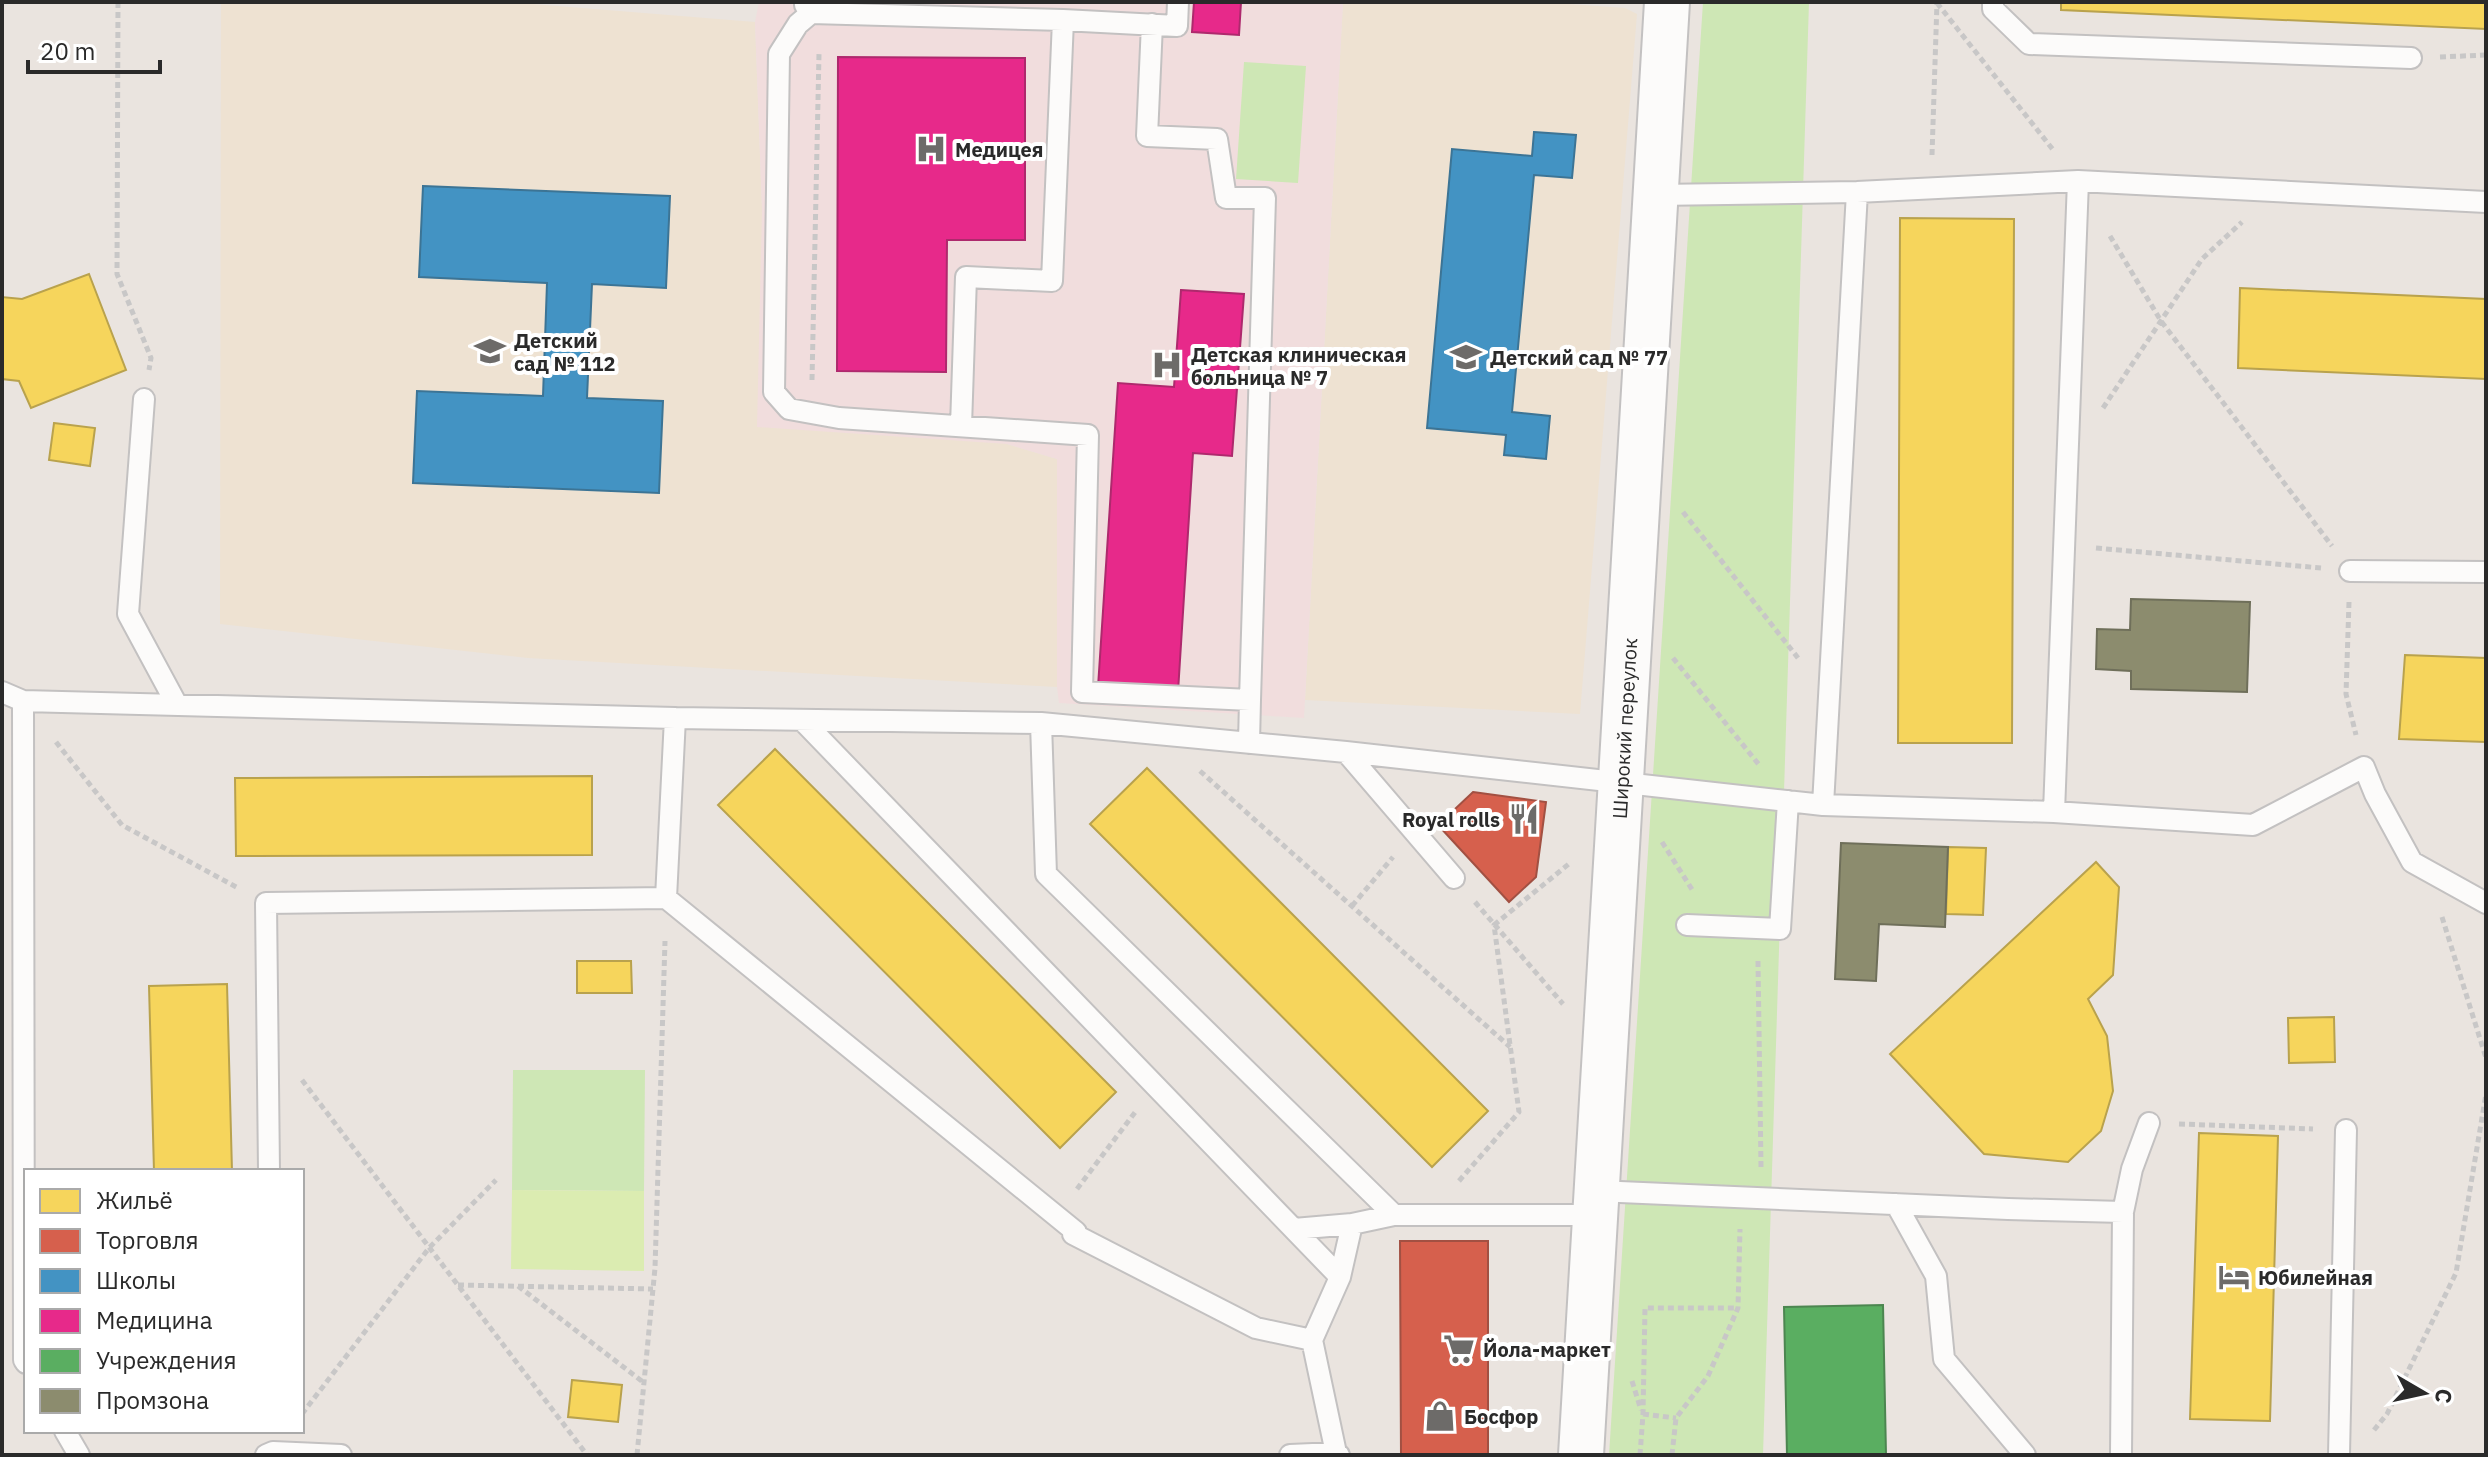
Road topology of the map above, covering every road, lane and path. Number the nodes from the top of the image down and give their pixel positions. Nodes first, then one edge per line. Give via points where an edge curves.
1 (118, 2) edge
2 (1178, 2) edge
3 (1667, 2) edge
4 (1937, 2) edge
5 (1993, 2) edge
6 (807, 8) edge
7 (1063, 20) junction
8 (1152, 24) junction
9 (819, 43) dead end
10 (2486, 55) edge
11 (2411, 58) joint
12 (2078, 181) junction
13 (1931, 188) junction
14 (2275, 191) junction
15 (1857, 192) junction
16 (1656, 195) junction
17 (2486, 202) edge
18 (2161, 321) junction
19 (144, 399) joint
20 (811, 413) junction
21 (961, 426) junction
22 (2067, 463) junction
23 (1681, 509) dead end
24 (2064, 546) junction
25 (2350, 571) junction
26 (2486, 572) edge
27 (1671, 656) dead end
28 (2, 692) edge
29 (1829, 697) junction
30 (1250, 700) junction
31 (23, 701) junction
32 (177, 705) junction
33 (675, 718) junction
34 (802, 720) junction
35 (1041, 723) junction
36 (1159, 735) junction
37 (1249, 743) junction
38 (1346, 752) junction
39 (2364, 767) junction
40 (1622, 782) junction
41 (1788, 801) junction
42 (1823, 805) junction
43 (2054, 812) junction
44 (1414, 831) junction
45 (1658, 835) dead end
46 (1581, 854) dead end
47 (2412, 862) junction
48 (1454, 878) joint
49 (666, 898) junction
50 (266, 903) junction
51 (2486, 903) edge
52 (1352, 906) junction
53 (1494, 925) junction
54 (1687, 925) dead end
55 (1715, 926) junction
56 (1758, 928) junction
57 (1569, 1011) dead end
58 (267, 1035) junction
59 (1510, 1047) junction
60 (2486, 1058) edge
61 (1156, 1085) junction
62 (2486, 1094) edge
63 (2149, 1123) joint
64 (2346, 1130) joint
65 (269, 1169) edge
66 (496, 1180) dead end
67 (1740, 1197) junction
68 (1761, 1198) junction
69 (1596, 1203) junction
70 (1896, 1204) junction
71 (2123, 1212) junction
72 (1394, 1215) junction
73 (1430, 1215) junction
74 (1056, 1216) junction
75 (1352, 1224) junction
76 (1294, 1229) junction
77 (429, 1248) junction
78 (1340, 1277) junction
79 (457, 1285) junction
80 (518, 1286) junction
81 (653, 1289) junction
82 (1738, 1308) junction
83 (24, 1329) edge
84 (1312, 1340) junction
85 (644, 1382) junction
86 (304, 1411) edge
87 (1643, 1414) junction
88 (1676, 1418) junction
89 (66, 1433) edge
90 (273, 1433) edge
91 (2370, 1435) dead end
92 (269, 1454) edge
93 (1338, 1454) edge
94 (79, 1455) edge
95 (341, 1455) edge
96 (587, 1455) edge
97 (637, 1455) edge
98 (1290, 1455) edge
99 (1581, 1455) edge
100 (1640, 1455) edge
101 (1672, 1455) edge
102 (2025, 1455) edge
103 (2121, 1455) edge
104 (2339, 1455) edge

1 - 19 path via 117,274 151,358
2 - 8 lane via 1177,26
3 - 16 street, Широкий переулок
4 - 12 path
4 - 13 path
5 - 11 lane via 1993,9 2029,44
6 - 7 lane
6 - 20 lane via 779,54 774,392 789,409
7 - 8 lane
7 - 21 lane via 1052,281 966,277
8 - 30 lane via 1147,136 1217,139 1226,198 1265,198
9 - 20 path
10 - 11 path
12 - 13 lane
12 - 14 lane
12 - 18 path
12 - 22 lane
13 - 15 lane
14 - 17 lane
14 - 18 path via 2202,259
15 - 16 lane
15 - 29 lane
16 - 40 street, Широкий переулок
18 - 22 path
18 - 25 path
19 - 32 lane via 128,614
20 - 21 lane
21 - 30 lane via 1088,435 1082,692
22 - 24 lane
23 - 29 path
24 - 25 path
24 - 43 lane
25 - 26 lane
25 - 39 path via 2346,694
27 - 41 path
28 - 31 lane
29 - 42 lane
30 - 37 lane
31 - 32 lane
31 - 50 path via 122,825
31 - 83 lane
32 - 33 lane
33 - 34 lane
33 - 49 lane
34 - 35 lane
34 - 61 lane
35 - 36 lane
35 - 72 lane via 1046,874
36 - 37 lane
36 - 52 path
37 - 38 lane
38 - 40 lane
38 - 44 lane
39 - 43 lane via 2253,825
39 - 47 lane
40 - 41 lane
40 - 69 street, Широкий переулок
41 - 42 lane
41 - 56 lane via 1780,929
42 - 43 lane
44 - 48 lane
44 - 52 path
45 - 55 path
46 - 53 path
47 - 51 lane
47 - 60 path via 2417,888 2440,911
48 - 53 path
49 - 50 lane
49 - 74 lane
49 - 81 path
50 - 58 lane
52 - 59 path
53 - 57 path
53 - 59 path
54 - 55 lane
55 - 56 lane
56 - 68 path
58 - 65 lane
58 - 77 path
59 - 73 path via 1519,1112
61 - 74 path
61 - 76 lane
62 - 91 path via 2456,1273 2387,1414
63 - 64 path
63 - 71 lane
64 - 104 lane
66 - 77 path
67 - 68 lane
67 - 69 lane
67 - 82 path
68 - 70 lane
69 - 73 lane
69 - 99 street, Широкий переулок
70 - 71 lane
70 - 102 lane via 1936,1276 1944,1359
71 - 103 lane
72 - 73 lane
72 - 75 lane
74 - 84 lane via 1073,1234 1256,1328
75 - 76 lane
75 - 78 lane
76 - 78 lane
77 - 79 path
77 - 86 path
78 - 84 lane
79 - 80 path
79 - 96 path
80 - 81 path
80 - 85 path
81 - 85 path
82 - 87 path via 1645,1308
82 - 88 path via 1708,1376
84 - 93 lane
85 - 97 path
87 - 88 path
87 - 100 path
88 - 101 path
89 - 94 lane
90 - 92 lane
92 - 95 lane
93 - 98 lane

